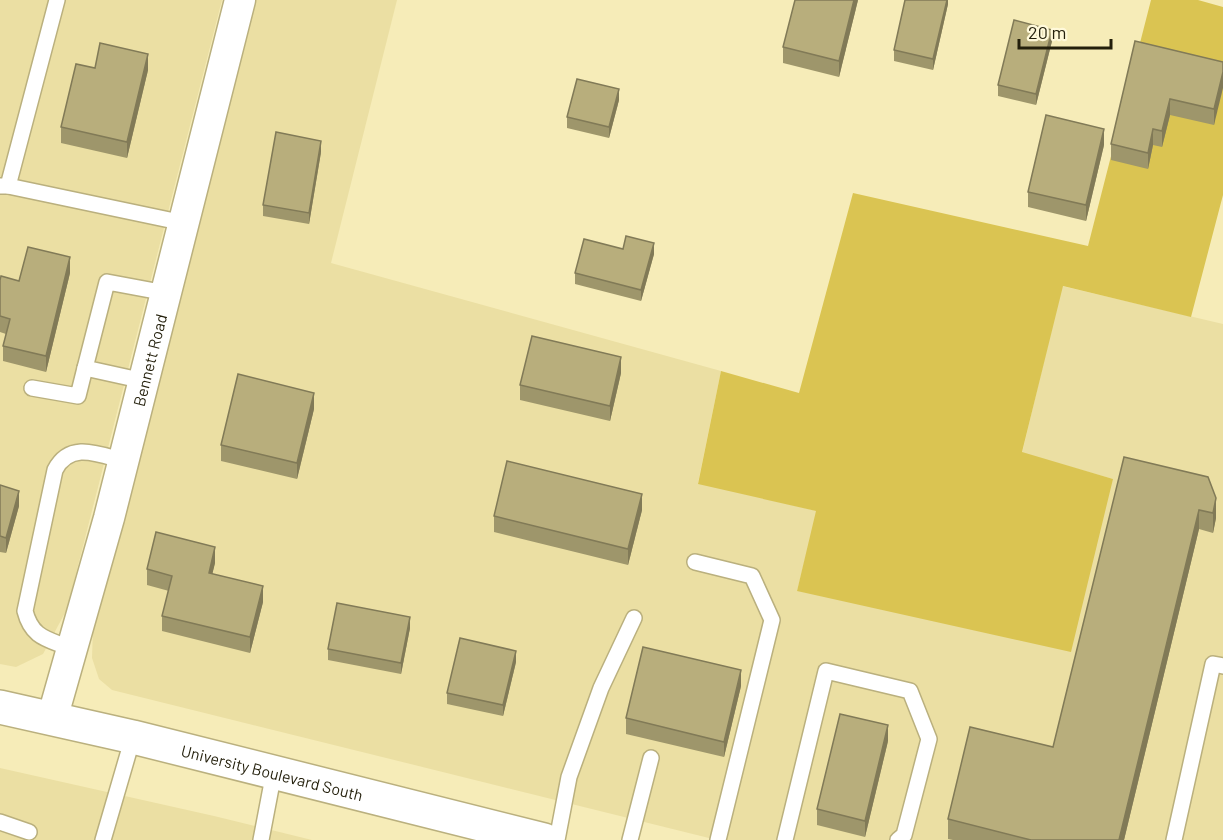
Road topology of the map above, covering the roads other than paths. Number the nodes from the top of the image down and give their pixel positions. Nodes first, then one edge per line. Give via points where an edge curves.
1 (57, 0) edge
2 (240, 0) edge
3 (4, 186) edge
4 (184, 223) junction
5 (166, 293) junction
6 (85, 368) junction
7 (144, 381) junction
8 (32, 388) dead end
9 (124, 461) junction
10 (694, 562) dead end
11 (634, 618) dead end
12 (72, 649) junction
13 (1223, 666) edge
14 (0, 707) edge
15 (52, 719) junction
16 (133, 737) junction
17 (651, 758) dead end
18 (274, 772) junction
19 (0, 822) edge
20 (473, 831) edge
21 (29, 832) dead end
22 (103, 840) edge
23 (261, 840) edge
24 (544, 840) edge
25 (556, 840) edge
26 (630, 840) edge
27 (718, 840) edge
28 (785, 840) edge
29 (898, 840) edge
30 (1174, 840) edge

1 - 3 lane
2 - 4 street, Bennett Road
3 - 4 lane
4 - 5 street, Bennett Road
5 - 6 lane via 107,282
5 - 7 street, Bennett Road
6 - 7 lane
6 - 8 lane via 78,396
7 - 9 street, Bennett Road
9 - 12 street, Bennett Road
9 - 12 lane via 81,451 69,453 55,470 25,611 34,632
10 - 27 lane via 752,576 772,620
11 - 25 lane via 601,688 569,777
12 - 15 street, Bennett Road
13 - 30 lane via 1213,664
14 - 15 main road, University Boulevard South
15 - 16 main road, University Boulevard South
16 - 18 main road, University Boulevard South
16 - 22 lane
17 - 26 lane
18 - 20 main road, University Boulevard South
18 - 23 lane
19 - 21 lane
20 - 24 main road, University Boulevard South
28 - 29 lane via 826,671 910,691 929,739 904,835

